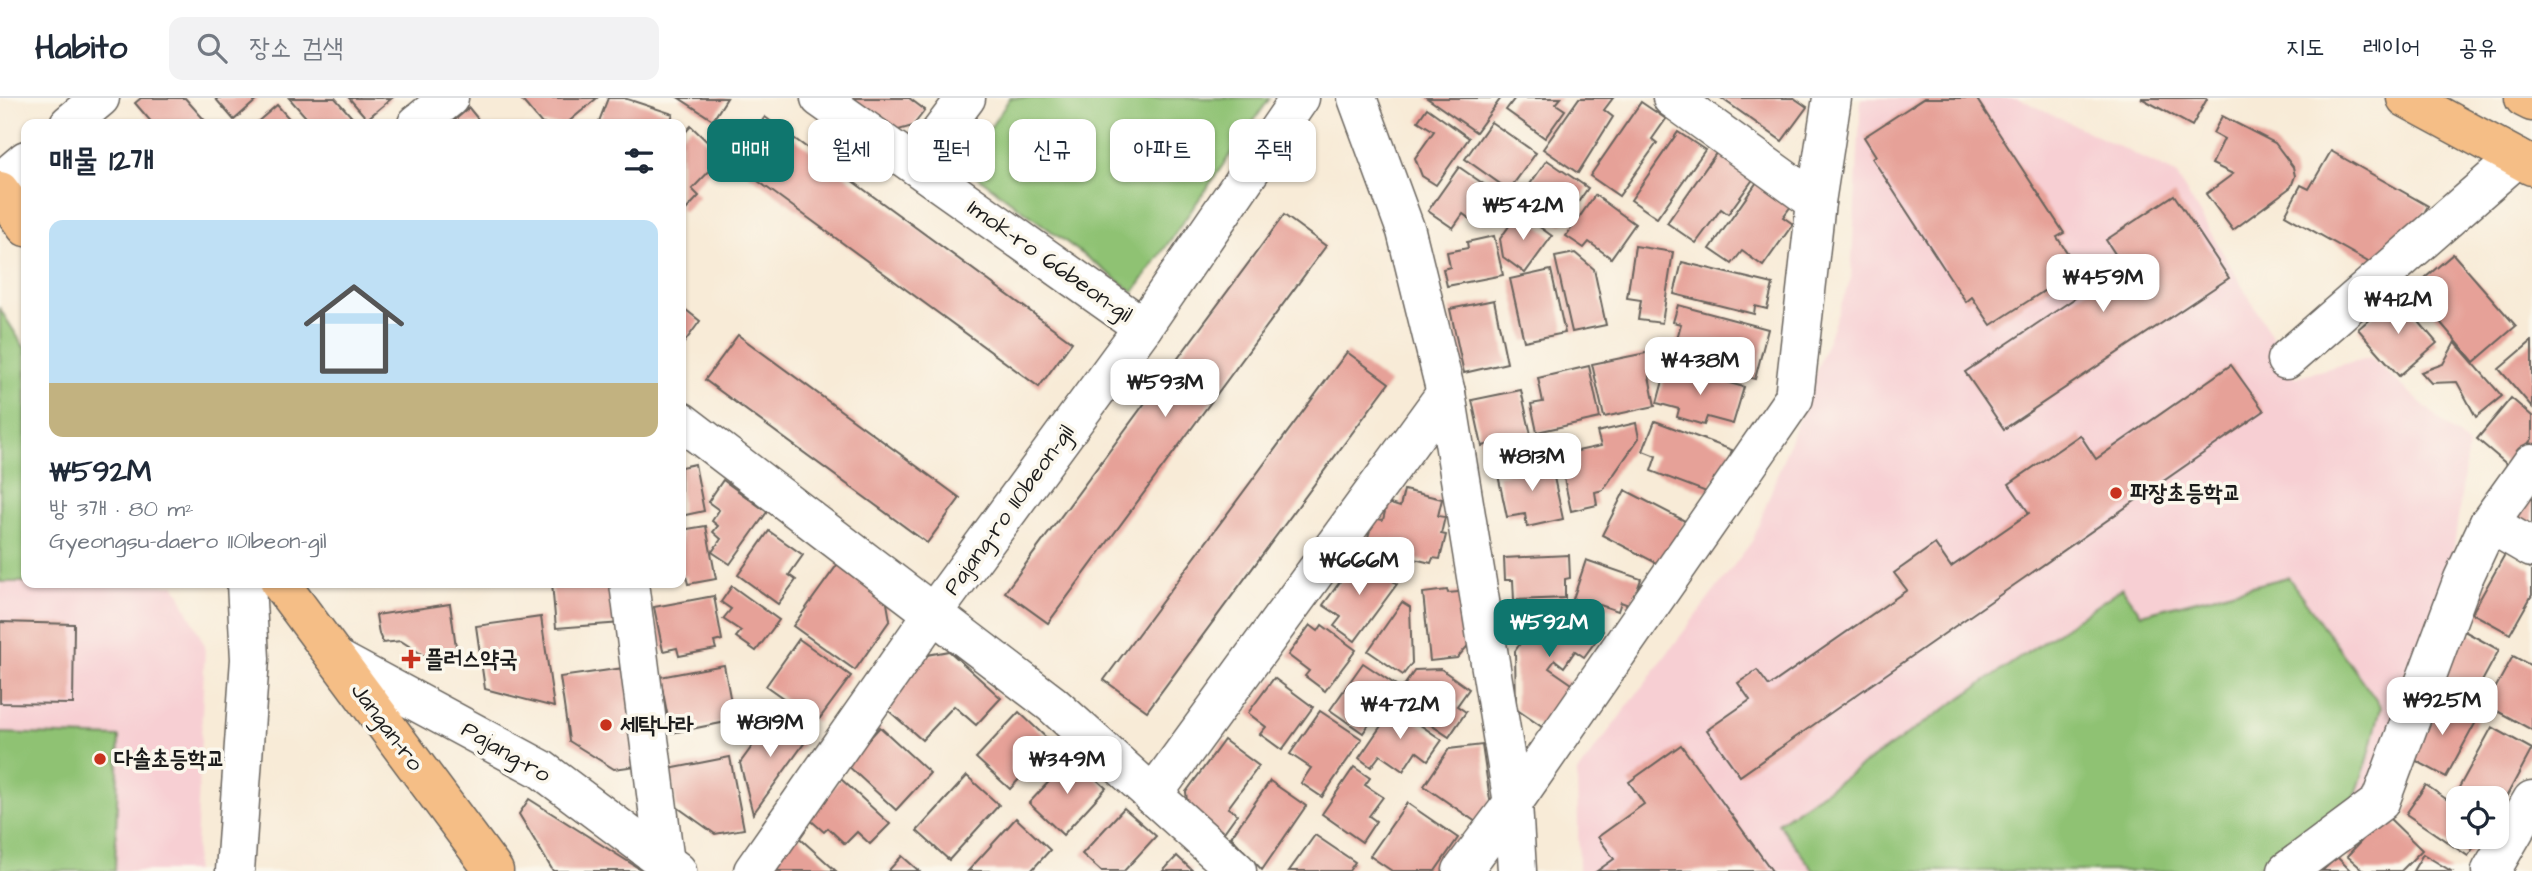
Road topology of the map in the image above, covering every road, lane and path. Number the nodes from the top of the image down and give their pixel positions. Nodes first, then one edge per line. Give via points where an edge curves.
1 (100, 98) edge
2 (449, 98) edge
3 (820, 98) edge
4 (966, 98) edge
5 (1300, 98) edge
6 (1357, 98) edge
7 (1672, 98) edge
8 (1832, 98) edge
9 (2406, 98) edge
10 (2524, 98) edge
11 (2532, 102) edge
12 (75, 119) edge
13 (423, 119) edge
14 (950, 119) edge
15 (908, 159) edge
16 (2525, 162) edge
17 (21, 164) edge
18 (0, 182) edge
19 (940, 182) edge
20 (0, 191) edge
21 (1816, 202) junction
22 (21, 220) edge
23 (1143, 327) junction
24 (2286, 360) dead end
25 (1446, 393) junction
26 (686, 425) edge
27 (2532, 463) edge
28 (2489, 523) junction
29 (2532, 548) edge
30 (246, 588) edge
31 (284, 588) edge
32 (630, 588) edge
33 (934, 612) junction
34 (337, 659) junction
35 (1153, 796) junction
36 (2532, 800) edge
37 (1513, 803) junction
38 (2522, 841) edge
39 (671, 867) edge
40 (235, 871) edge
41 (494, 871) edge
42 (753, 871) edge
43 (1237, 871) edge
44 (1462, 871) edge
45 (1517, 871) edge
46 (2287, 871) edge
47 (2491, 871) edge

1 - 12 street
2 - 13 street
3 - 15 street, Imok-ro 66beon-gil
4 - 14 street
5 - 23 street, Pajang-ro 110beon-gil
6 - 25 street via 1406,231
7 - 21 street
8 - 21 street
9 - 16 main road
10 - 11 main road
16 - 24 street
17 - 18 street
19 - 23 street, Imok-ro 66beon-gil
20 - 22 main road
21 - 37 street via 1794,398
23 - 33 street, Pajang-ro 110beon-gil
25 - 35 street
25 - 37 street
26 - 33 street, Pajang-ro 110beon-gil
27 - 28 street
28 - 29 street
28 - 46 street via 2463,579 2379,802
30 - 40 street via 250,659
31 - 34 main road, Jangan-ro
32 - 39 street, Pajang-ro
33 - 35 street, Pajang-ro 110beon-gil via 1052,705
33 - 42 street, Pajang-ro 110beon-gil
34 - 39 street, Pajang-ro via 541,769
34 - 41 main road, Jangan-ro
35 - 43 street, Pajang-ro 110beon-gil
36 - 38 street
37 - 44 street
37 - 45 street
38 - 47 street

